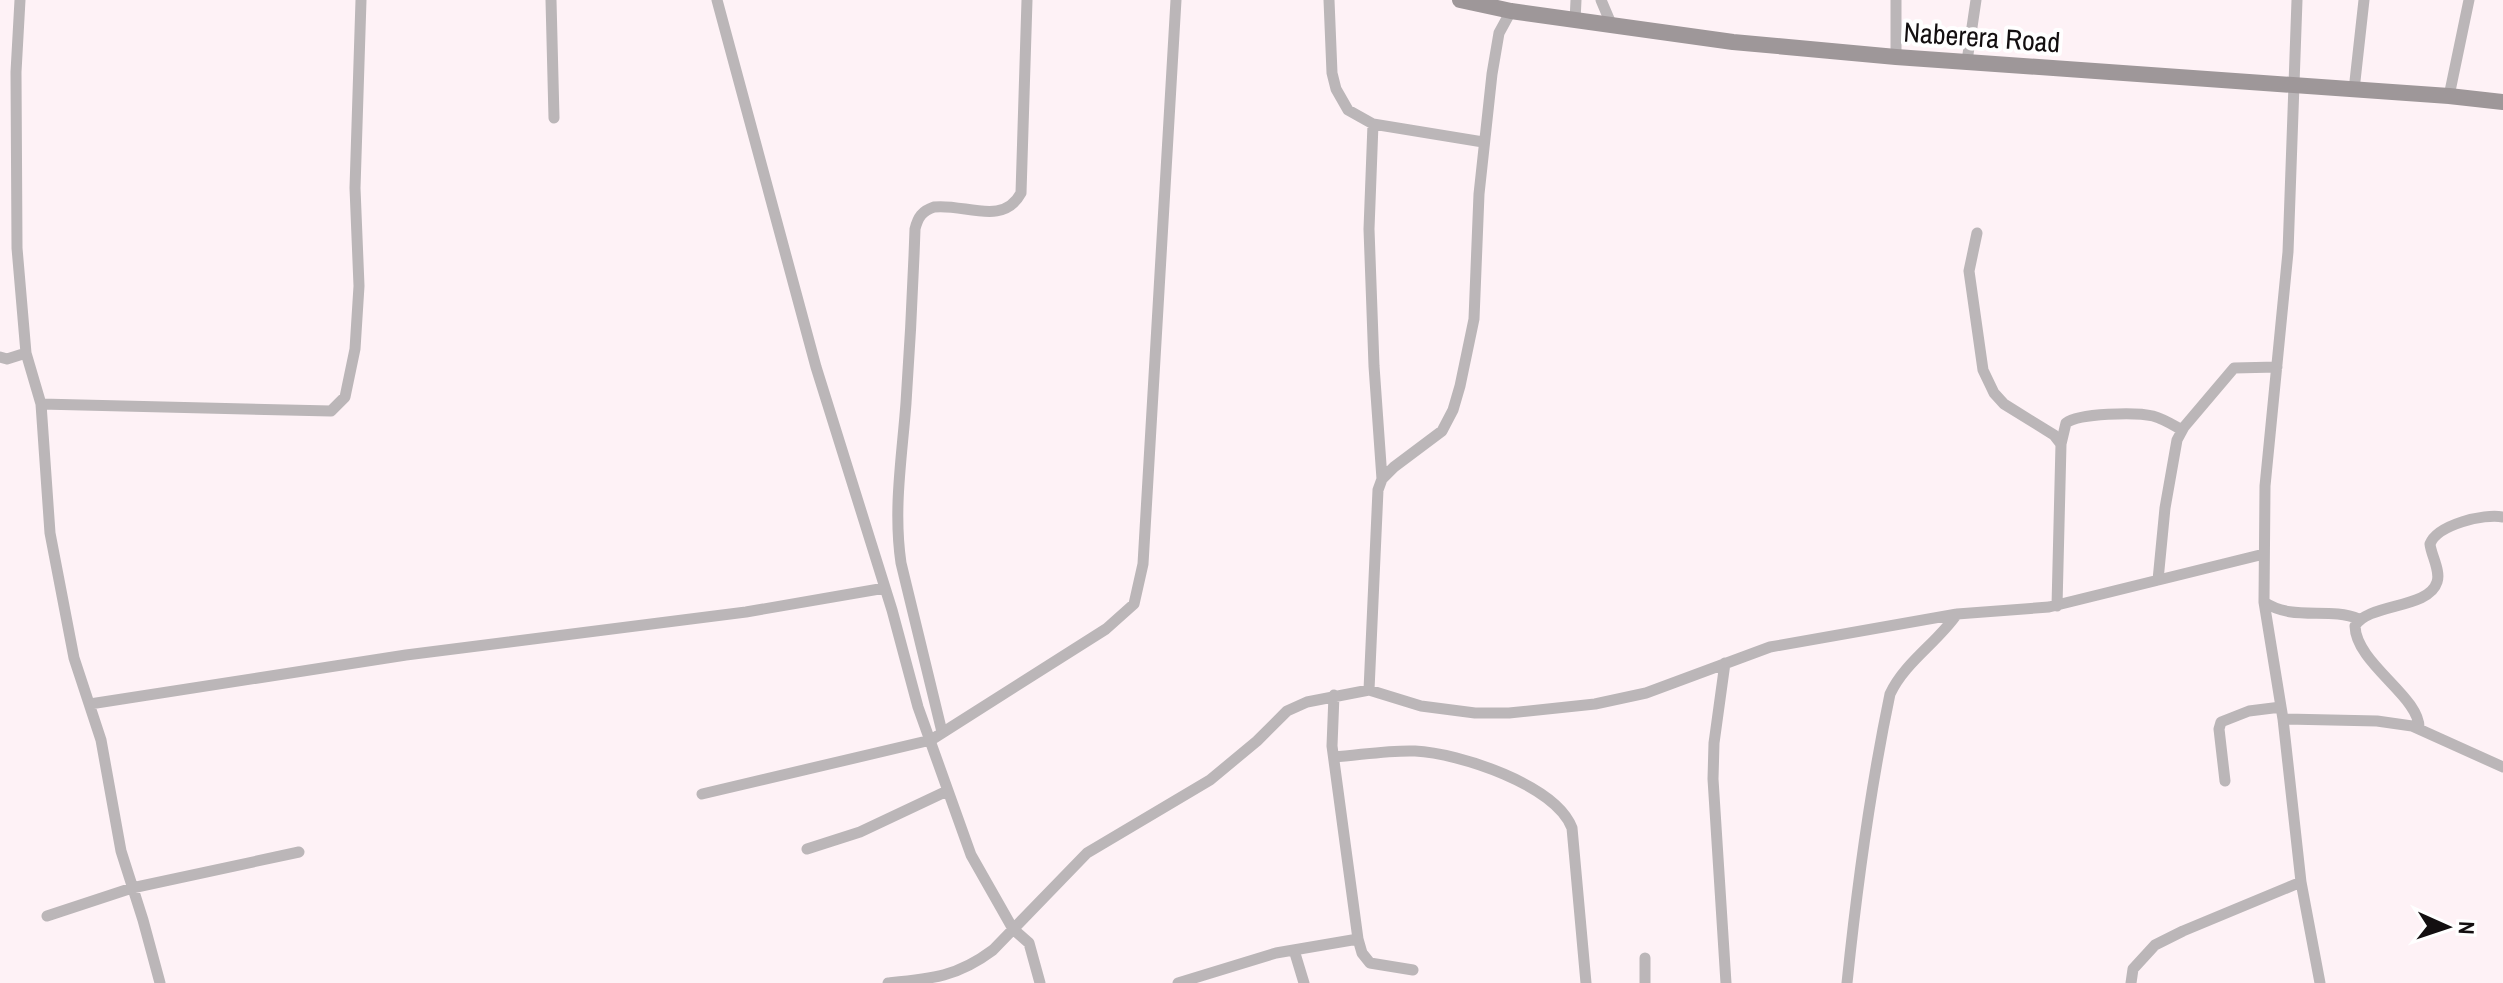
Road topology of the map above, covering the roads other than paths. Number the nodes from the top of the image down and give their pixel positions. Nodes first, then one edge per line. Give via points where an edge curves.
1 (20, 0) edge
2 (361, 0) edge
3 (551, 0) edge
4 (717, 0) edge
5 (1027, 0) edge
6 (1176, 0) edge
7 (1329, 0) edge
8 (1460, 0) edge
9 (1576, 0) edge
10 (1601, 0) edge
11 (1896, 0) edge
12 (1976, 0) edge
13 (2297, 0) edge
14 (2364, 0) edge
15 (2469, 0) edge
16 (1511, 11) junction
17 (1575, 21) junction
18 (1612, 26) junction
19 (1896, 57) junction
20 (1967, 61) junction
21 (2294, 84) junction
22 (2354, 90) junction
23 (2449, 96) junction
24 (2503, 102) edge
25 (554, 118) dead end
26 (1373, 124) junction
27 (1483, 142) junction
28 (1977, 233) dead end
29 (26, 353) junction
30 (0, 357) edge
31 (2277, 367) junction
32 (41, 404) junction
33 (2182, 430) junction
34 (2061, 444) junction
35 (1382, 479) junction
36 (2503, 517) edge
37 (2264, 554) junction
38 (2158, 580) junction
39 (885, 588) junction
40 (2264, 602) junction
41 (2057, 606) junction
42 (1957, 614) junction
43 (2359, 619) junction
44 (1725, 663) junction
45 (1369, 690) junction
46 (1334, 695) junction
47 (90, 704) junction
48 (2282, 713) junction
49 (2419, 729) junction
50 (942, 732) junction
51 (931, 740) junction
52 (1334, 757) junction
53 (2503, 767) edge
54 (2225, 781) dead end
55 (947, 791) junction
56 (702, 794) dead end
57 (807, 849) dead end
58 (299, 852) dead end
59 (2301, 882) junction
60 (132, 888) junction
61 (47, 916) dead end
62 (1013, 929) junction
63 (1358, 939) junction
64 (1294, 950) junction
65 (1645, 958) dead end
66 (1413, 970) dead end
67 (160, 983) edge
68 (888, 983) edge
69 (1040, 983) edge
70 (1178, 983) edge
71 (1304, 983) edge
72 (1586, 983) edge
73 (1645, 983) edge
74 (1726, 983) edge
75 (1847, 983) edge
76 (2131, 983) edge
77 (2320, 983) edge

1 - 29 street via 17,248
2 - 32 street via 355,188 359,286 345,397 331,411
3 - 25 street
4 - 39 street via 816,367
5 - 50 street via 1021,193 1015,204 999,212 925,210 915,229 897,537
6 - 50 street via 1143,564 1134,604 1106,629
7 - 26 street via 1336,89 1348,110
8 - 16 street, Naberera Road
9 - 17 street
10 - 18 street
11 - 19 street
12 - 20 street
13 - 21 street
14 - 22 street
15 - 23 street
16 - 17 street, Naberera Road
16 - 27 street via 1497,40
17 - 18 street, Naberera Road
18 - 19 street, Naberera Road
19 - 20 street, Naberera Road
20 - 21 street, Naberera Road
21 - 22 street, Naberera Road
21 - 31 street via 2288,252
22 - 23 street, Naberera Road
23 - 24 street, Naberera Road
26 - 27 street
26 - 35 street via 1369,244
27 - 35 street via 1474,319 1453,410 1442,431
28 - 34 street via 1969,271 1983,370 2004,404
29 - 30 street
29 - 32 street
31 - 33 street via 2234,368
31 - 37 street
32 - 47 street via 50,533 74,658
33 - 34 street via 2147,415 2080,417 2066,423
33 - 38 street via 2165,508
34 - 41 street
35 - 45 street
36 - 43 street via 2488,516 2441,530 2430,544 2438,577 2433,589
37 - 38 street
37 - 40 street
38 - 41 street
39 - 47 street
39 - 51 street
40 - 43 street via 2284,613
40 - 48 street
41 - 42 street
42 - 44 street via 1770,647
42 - 75 street via 1890,694 1858,876
43 - 49 street via 2357,638 2414,709
44 - 45 street via 1630,697 1509,713 1442,710
44 - 74 street via 1713,779
45 - 46 street
46 - 52 street
46 - 62 street via 1287,711 1210,780 1087,853
47 - 60 street
48 - 49 street
48 - 54 street via 2249,711 2221,722
48 - 59 street
49 - 53 street
50 - 51 street
51 - 55 street
51 - 56 street
52 - 63 street
52 - 72 street via 1412,751 1443,756 1511,775 1564,812 1572,828
55 - 57 street via 860,832
55 - 62 street via 971,855
58 - 60 street
59 - 76 street via 2155,945 2133,969
59 - 77 street
60 - 61 street
60 - 67 street
62 - 68 street via 993,950 950,976
62 - 69 street via 1033,951
63 - 64 street
63 - 66 street via 1370,963
64 - 70 street
64 - 71 street
65 - 73 street

